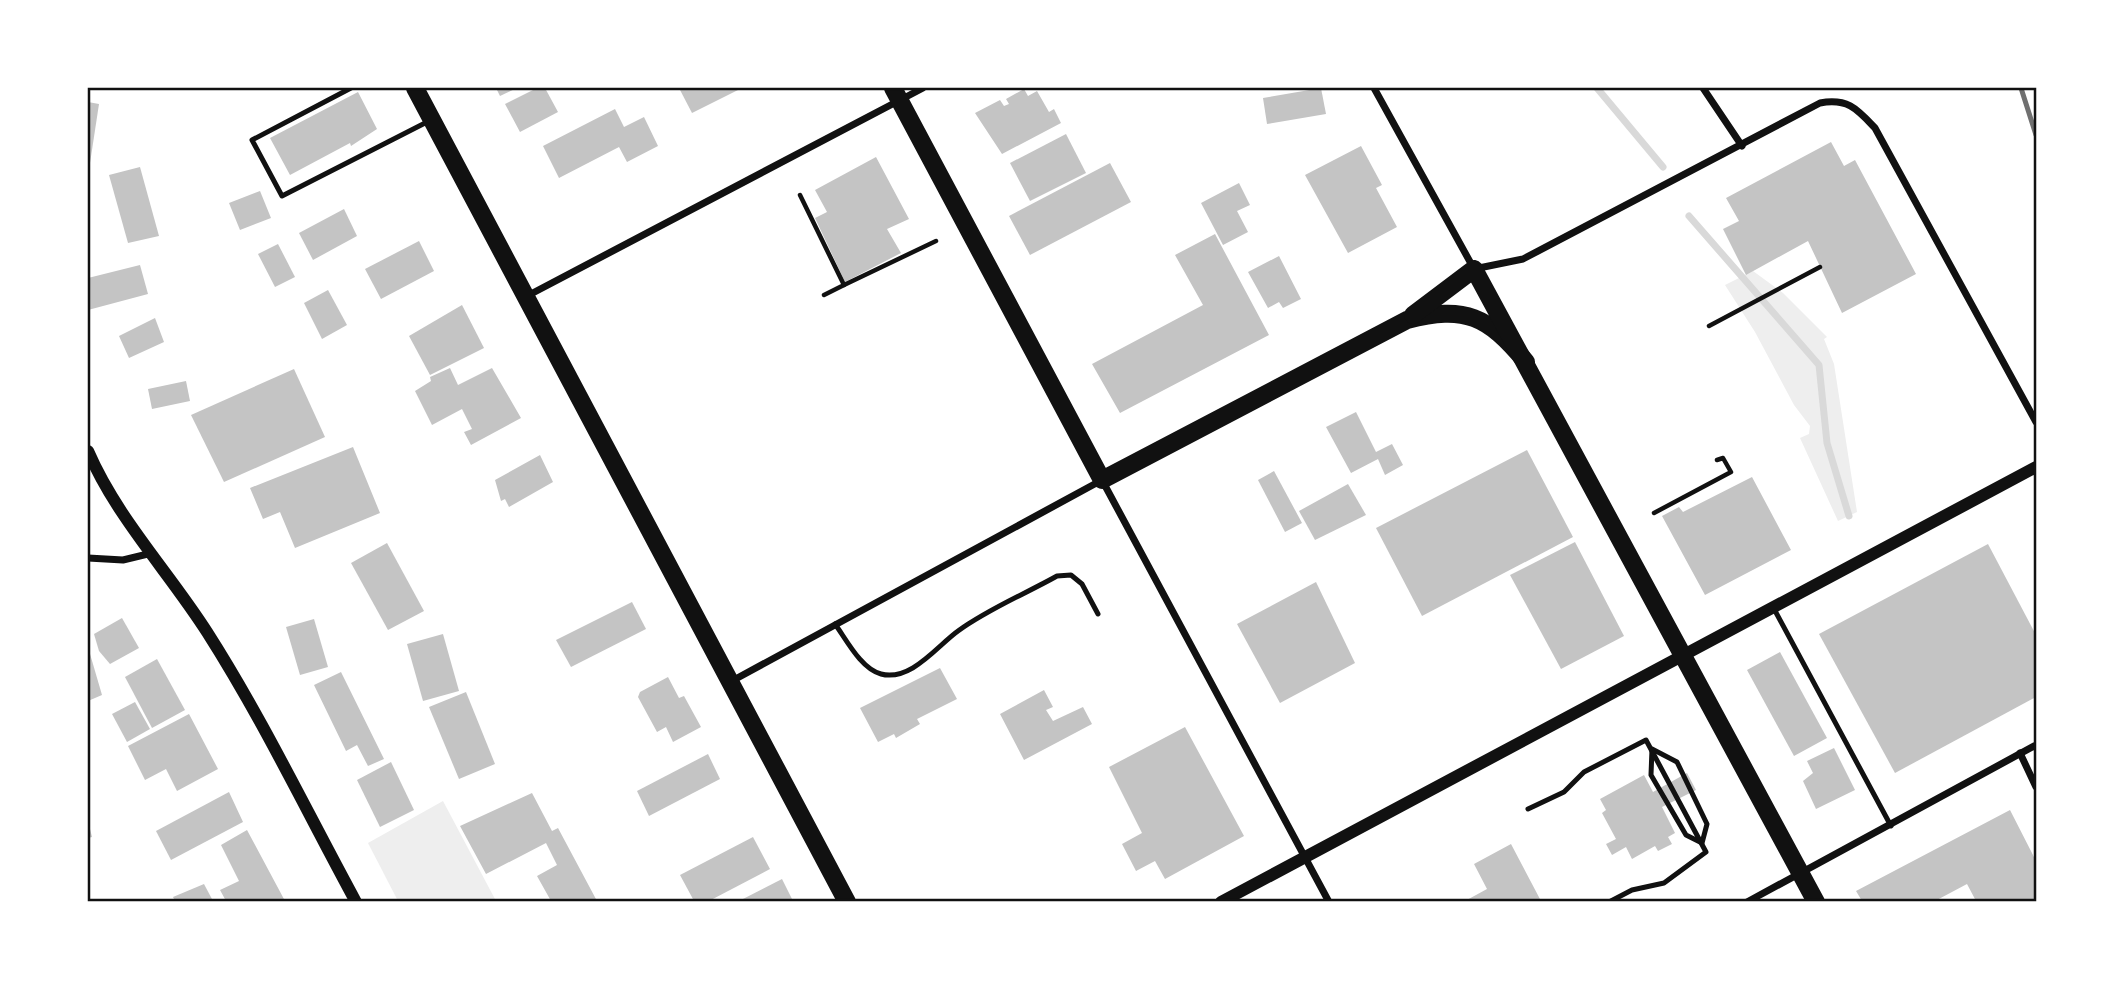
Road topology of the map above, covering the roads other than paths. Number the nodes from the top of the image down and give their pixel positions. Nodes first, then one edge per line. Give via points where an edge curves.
1 (351, 88) edge
2 (415, 88) edge
3 (923, 88) edge
4 (1374, 88) edge
5 (1703, 88) edge
6 (897, 94) edge
7 (432, 119) junction
8 (1742, 146) junction
9 (1474, 269) junction
10 (527, 297) junction
11 (1407, 320) junction
12 (1526, 362) junction
13 (2036, 422) edge
14 (88, 451) edge
15 (2036, 467) edge
16 (1102, 480) junction
17 (152, 553) junction
18 (88, 558) edge
19 (1773, 607) junction
20 (1098, 614) dead end
21 (835, 624) junction
22 (1684, 655) junction
23 (730, 682) junction
24 (2036, 745) edge
25 (1652, 749) junction
26 (2020, 753) junction
27 (2036, 787) edge
28 (1528, 809) dead end
29 (1891, 826) junction
30 (1702, 843) junction
31 (1304, 855) junction
32 (1800, 873) junction
33 (356, 901) edge
34 (847, 901) edge
35 (1220, 901) edge
36 (1329, 901) edge
37 (1609, 901) edge
38 (1747, 901) edge
39 (1815, 901) edge

1 - 7 lane via 252,140 282,196
2 - 7 main road
3 - 6 street
4 - 9 street
5 - 8 street
6 - 10 street
6 - 16 main road
7 - 10 main road
8 - 9 street via 1524,260
8 - 13 street via 1820,103 1853,105 1875,128
9 - 11 main road
9 - 12 main road
10 - 23 main road
11 - 12 main road via 1437,312 1465,314 1488,323
11 - 16 main road
12 - 22 main road
14 - 17 street via 106,491
15 - 19 street
16 - 21 street
16 - 31 street
17 - 18 street via 123,560
17 - 33 street via 230,669
19 - 22 street
19 - 29 lane
20 - 21 lane via 1082,584 1072,575 1057,576 958,631 934,654 887,675 865,663
21 - 23 street
22 - 31 street
22 - 32 main road
23 - 34 main road
24 - 26 street
25 - 28 lane via 1647,740 1584,772 1564,792
25 - 30 lane
25 - 30 lane via 1651,775 1686,835
25 - 30 lane via 1677,762 1707,824
26 - 27 street
26 - 29 street
29 - 32 street
30 - 37 lane via 1706,852 1664,883
31 - 35 street
31 - 36 street
32 - 38 street
32 - 39 main road

